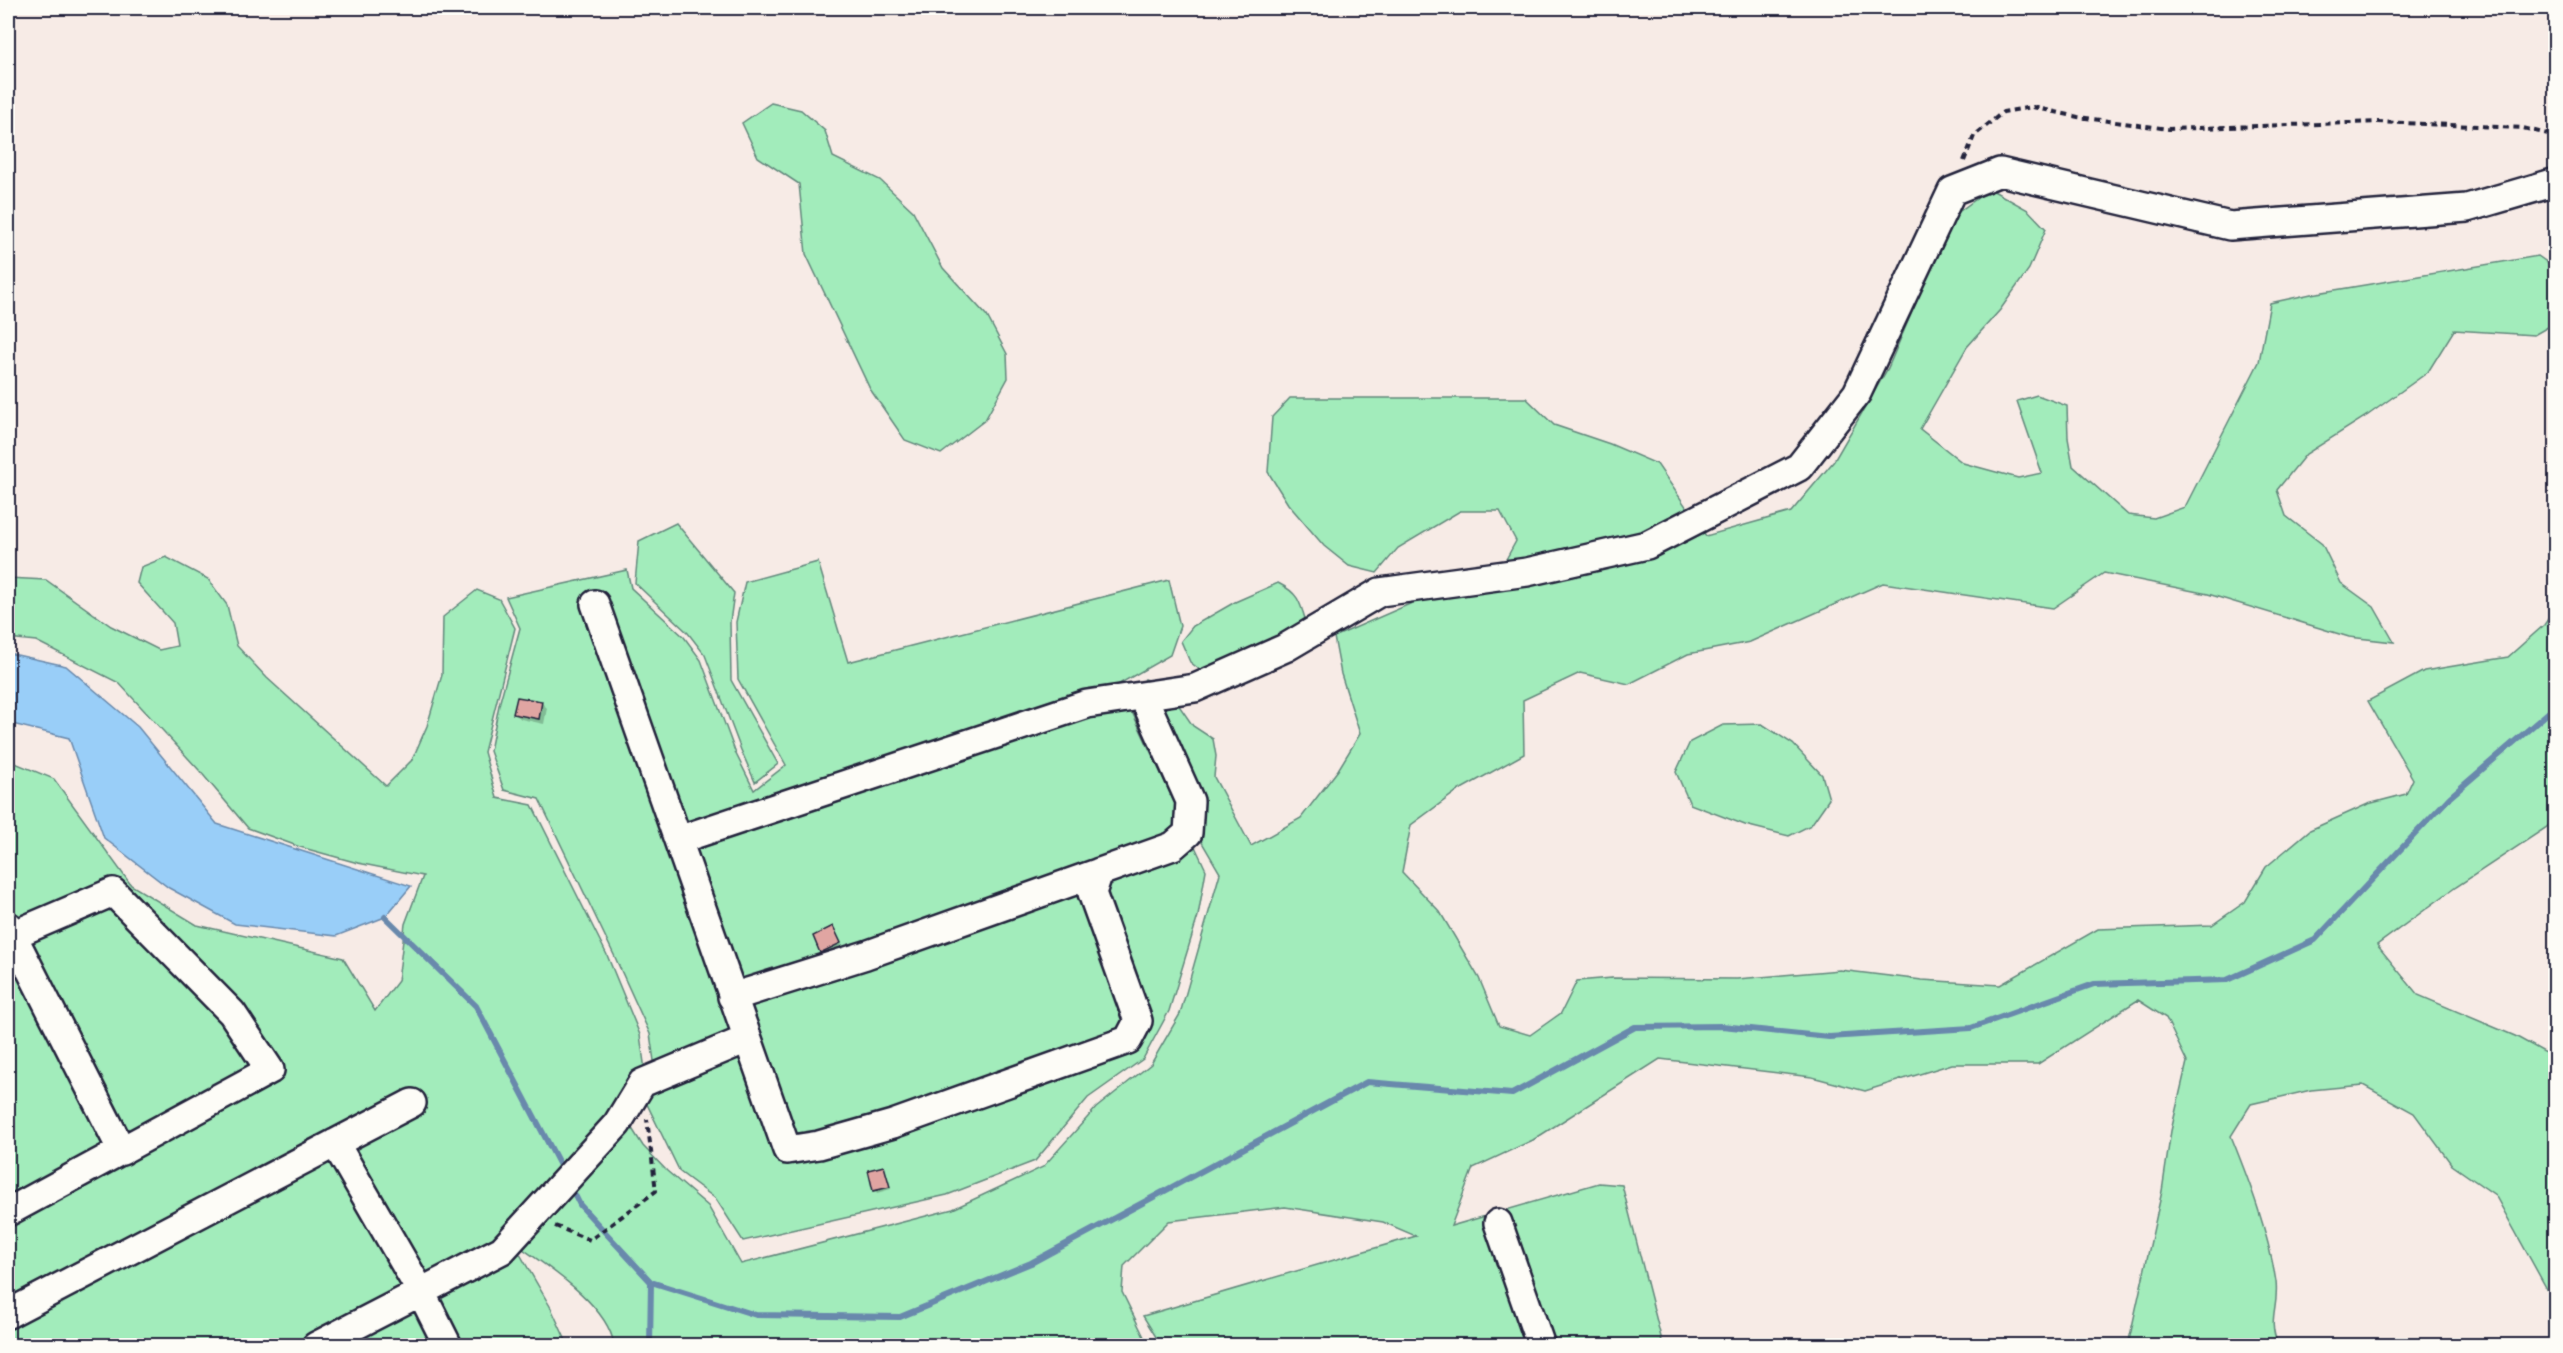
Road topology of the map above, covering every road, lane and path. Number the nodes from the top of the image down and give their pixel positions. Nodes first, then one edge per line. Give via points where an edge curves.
1 (2556, 136) edge
2 (2556, 182) edge
3 (1952, 191) junction
4 (595, 604) dead end
5 (1143, 696) junction
6 (678, 840) junction
7 (1099, 872) junction
8 (9, 932) edge
9 (732, 997) junction
10 (747, 1039) junction
11 (642, 1083) junction
12 (412, 1103) dead end
13 (335, 1143) junction
14 (122, 1151) junction
15 (8, 1212) edge
16 (1498, 1222) dead end
17 (590, 1240) dead end
18 (421, 1292) junction
19 (8, 1314) edge
20 (316, 1346) edge
21 (448, 1346) edge
22 (1541, 1346) edge

1 - 3 path via 2523,129 2378,122 2169,129 2033,107 2002,112 1974,136
2 - 3 street via 2467,208 2230,226 2000,172
3 - 5 street via 1857,393 1799,467 1647,545 1527,572 1380,592 1285,648 1195,688
4 - 6 street
5 - 6 street via 1087,704
5 - 7 street via 1190,801 1188,833 1173,846
6 - 9 street
7 - 9 street via 866,955
7 - 10 street via 1092,893 1138,1021 1128,1040 893,1124 787,1150
8 - 14 street
8 - 14 street via 113,892 232,1013 270,1070
9 - 10 street
10 - 11 street
11 - 17 path via 656,1191
11 - 18 street via 617,1124 502,1250
12 - 13 street
13 - 18 street
13 - 19 street
14 - 15 street
16 - 22 street
18 - 20 street
18 - 21 street

